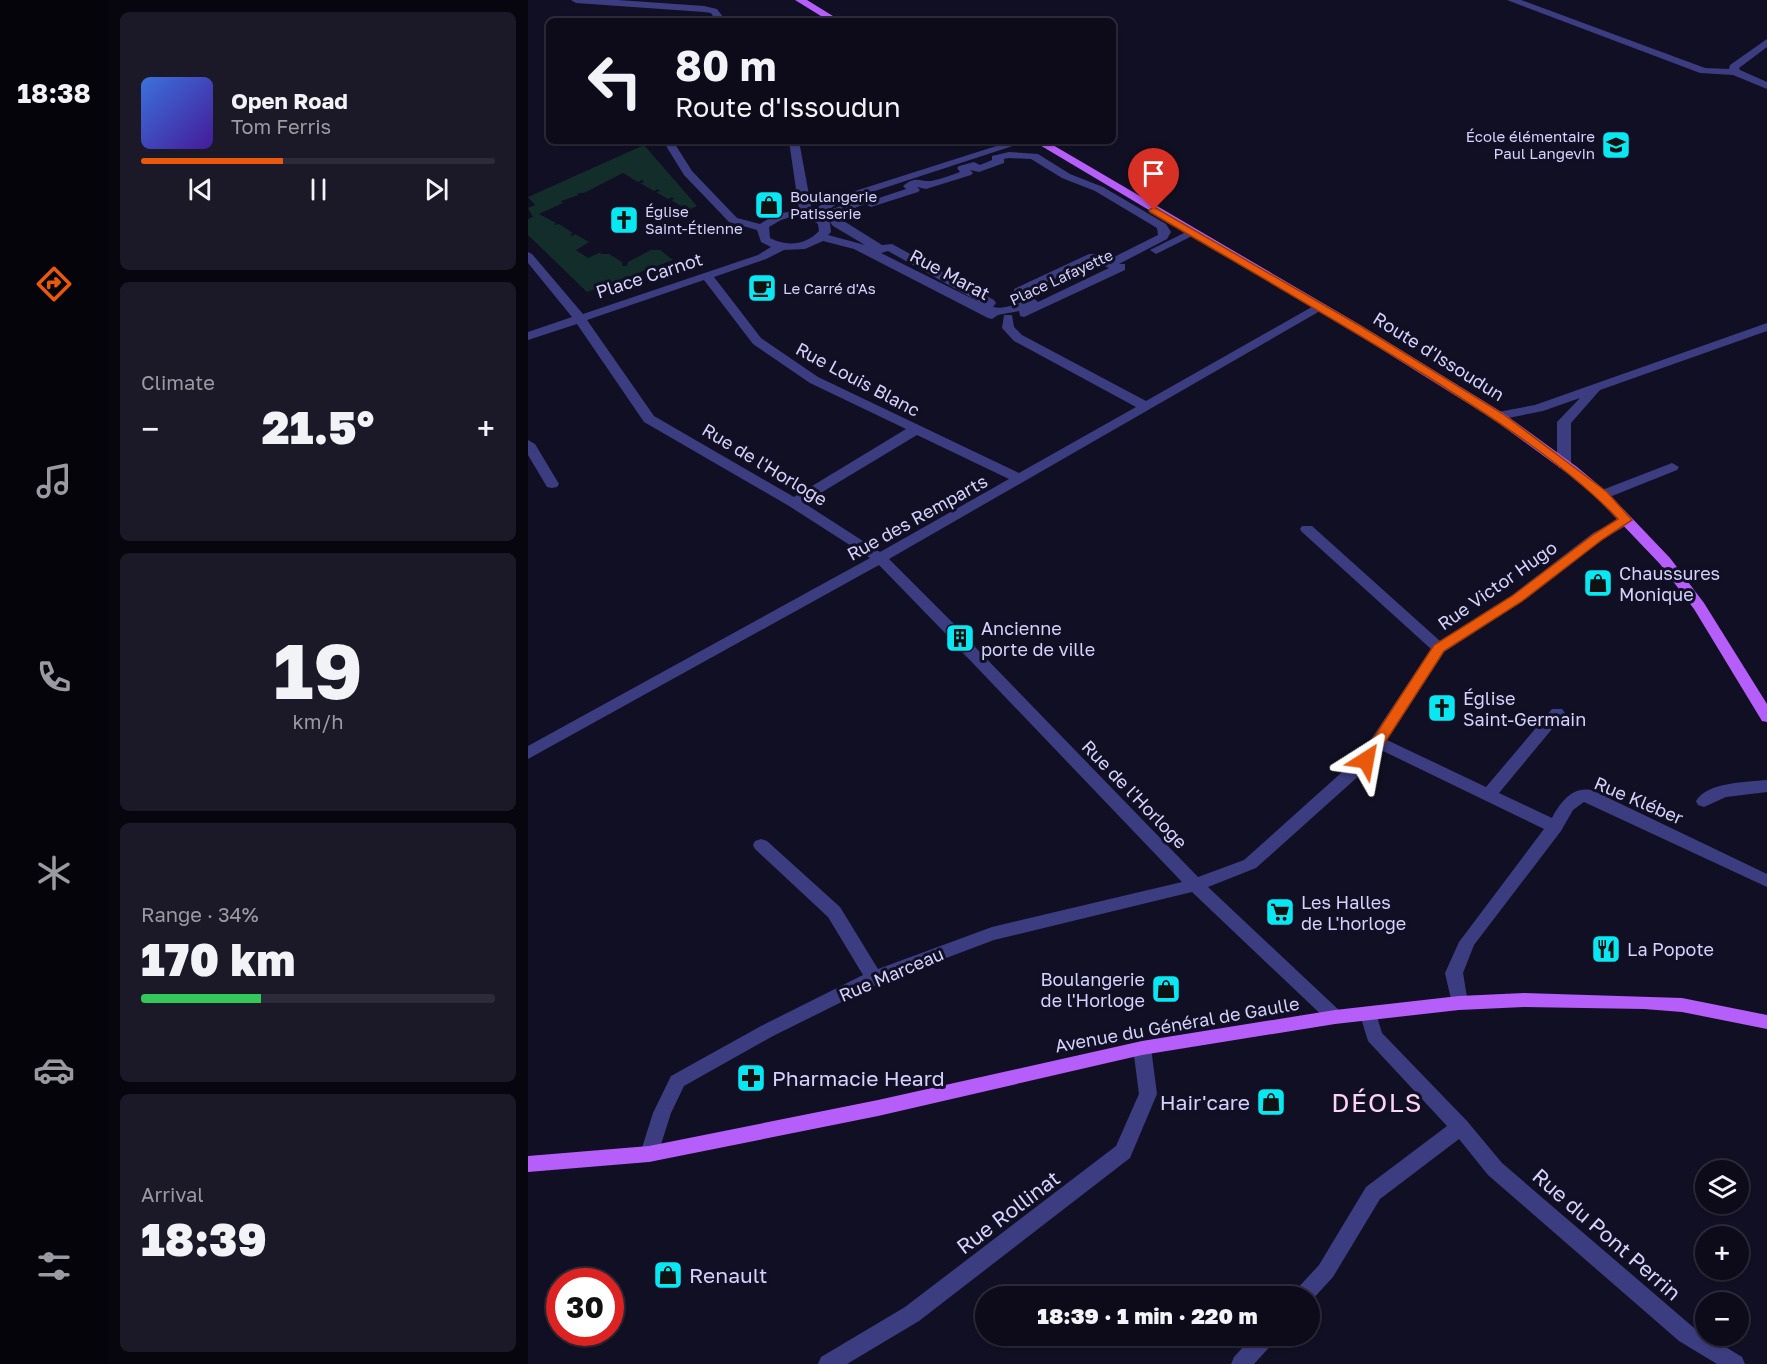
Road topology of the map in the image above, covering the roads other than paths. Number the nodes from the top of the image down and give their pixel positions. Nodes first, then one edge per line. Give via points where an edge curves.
1 (576, 0) edge
2 (800, 0) edge
3 (1512, 0) edge
4 (694, 4) edge
5 (684, 18) edge
6 (719, 18) edge
7 (831, 18) edge
8 (1767, 42) edge
9 (1735, 72) junction
10 (1767, 86) edge
11 (670, 144) edge
12 (795, 144) edge
13 (1014, 144) edge
14 (1043, 144) edge
15 (810, 214) junction
16 (762, 228) junction
17 (1192, 232) junction
18 (821, 237) junction
19 (780, 247) junction
20 (528, 256) edge
21 (706, 275) junction
22 (1320, 307) junction
23 (987, 309) joint
24 (579, 317) junction
25 (1008, 318) junction
26 (1767, 327) edge
27 (528, 336) edge
28 (1596, 388) junction
29 (1145, 406) junction
30 (1498, 416) junction
31 (915, 430) junction
32 (528, 444) edge
33 (1564, 465) junction
34 (1672, 467) dead end
35 (1020, 479) junction
36 (552, 484) dead end
37 (1602, 495) junction
38 (794, 503) junction
39 (1626, 520) junction
40 (1307, 528) dead end
41 (880, 558) junction
42 (950, 629) tunnel mouth
43 (1439, 648) junction
44 (971, 652) tunnel mouth
45 (1557, 713) dead end
46 (1767, 717) edge
47 (1378, 742) junction
48 (529, 752) edge
49 (1767, 786) edge
50 (1489, 795) junction
51 (1704, 801) dead end
52 (1555, 827) junction
53 (761, 845) dead end
54 (1767, 881) edge
55 (1195, 885) junction
56 (874, 978) junction
57 (1459, 1003) junction
58 (1369, 1015) junction
59 (1335, 1017) junction
60 (1767, 1022) edge
61 (1142, 1048) junction
62 (1460, 1127) junction
63 (649, 1154) junction
64 (528, 1164) edge
65 (1312, 1286) edge
66 (1257, 1346) edge
67 (828, 1364) edge
68 (1240, 1364) edge
69 (1735, 1364) edge

1 - 4 street
2 - 7 main road
3 - 9 street via 1704,71
4 - 5 street
4 - 6 street via 714,11
8 - 9 street via 1734,67
9 - 10 street
11 - 16 street via 688,173 733,220
12 - 15 street
13 - 15 street via 834,201
14 - 17 main road, Route d'Issoudun
15 - 16 street via 774,218
15 - 18 street via 824,223 826,228
16 - 19 street via 765,240
17 - 22 main road, Route d'Issoudun
17 - 25 street, Place Lafayette
18 - 19 street, Place Carnot via 799,247
18 - 25 street, Rue Marat via 858,246 986,314
19 - 21 street, Place Carnot
20 - 24 street, Rue de l'Horloge
21 - 24 street, Place Carnot
21 - 31 street, Rue Louis Blanc via 757,341 814,380
22 - 29 street, Rue des Remparts
22 - 30 main road, Route d'Issoudun
23 - 23 street, Place Lafayette via 983,307 990,303 980,297 888,246 882,250 837,224 834,212 866,200 871,204 914,190 909,186 921,182 926,186 968,172 963,168 1000,161 996,158 1028,154 1099,189 1164,229 1161,240 1108,266 1093,256 1018,292 1032,302 1007,312
24 - 27 street, Place Carnot
24 - 38 street, Rue de l'Horloge via 649,419
25 - 29 street via 1008,328 1018,338
26 - 28 street
28 - 30 street via 1539,408
28 - 33 street via 1564,422
29 - 35 street, Rue des Remparts
30 - 33 main road, Route d'Issoudun
31 - 35 street, Rue Louis Blanc
31 - 38 street
32 - 36 street
33 - 37 main road, Route d'Issoudun
34 - 37 street
35 - 41 street, Rue des Remparts
37 - 39 main road, Route d'Issoudun
38 - 41 street, Rue de l'Horloge
39 - 43 street, Rue Victor Hugo via 1516,599
39 - 46 main road, Route d'Issoudun via 1665,561 1699,606
40 - 43 street
41 - 42 street, Rue de l'Horloge
41 - 48 street, Rue des Remparts
43 - 47 street, Rue Victor Hugo
44 - 55 street, Rue de l'Horloge
45 - 50 street
47 - 50 street
47 - 55 street, Rue Victor Hugo via 1366,760 1250,864
49 - 51 street via 1723,791
50 - 52 street
52 - 54 street, Rue Kléber via 1572,800 1588,795
52 - 57 street, Rue Kléber via 1467,942 1454,973
53 - 56 street via 834,912
55 - 56 street, Rue Marceau via 992,934
55 - 59 street, Rue de l'Horloge
56 - 63 street, Rue Marceau via 767,1031 677,1082
57 - 58 main road, Avenue du Général de Gaulle
57 - 60 main road, Avenue du Général de Gaulle via 1644,1002 1682,1005
58 - 59 main road, Avenue du Général de Gaulle
58 - 62 street, Rue du Pont Perrin via 1374,1036
59 - 61 main road, Avenue du Général de Gaulle
61 - 63 main road, Avenue du Général de Gaulle via 878,1108
61 - 67 street, Rue Rollinat via 1148,1095 1123,1152 912,1314
62 - 65 street via 1373,1193 1326,1271
62 - 69 street, Rue du Pont Perrin via 1495,1169 1686,1334
63 - 64 main road, Avenue du Général de Gaulle
66 - 68 street

